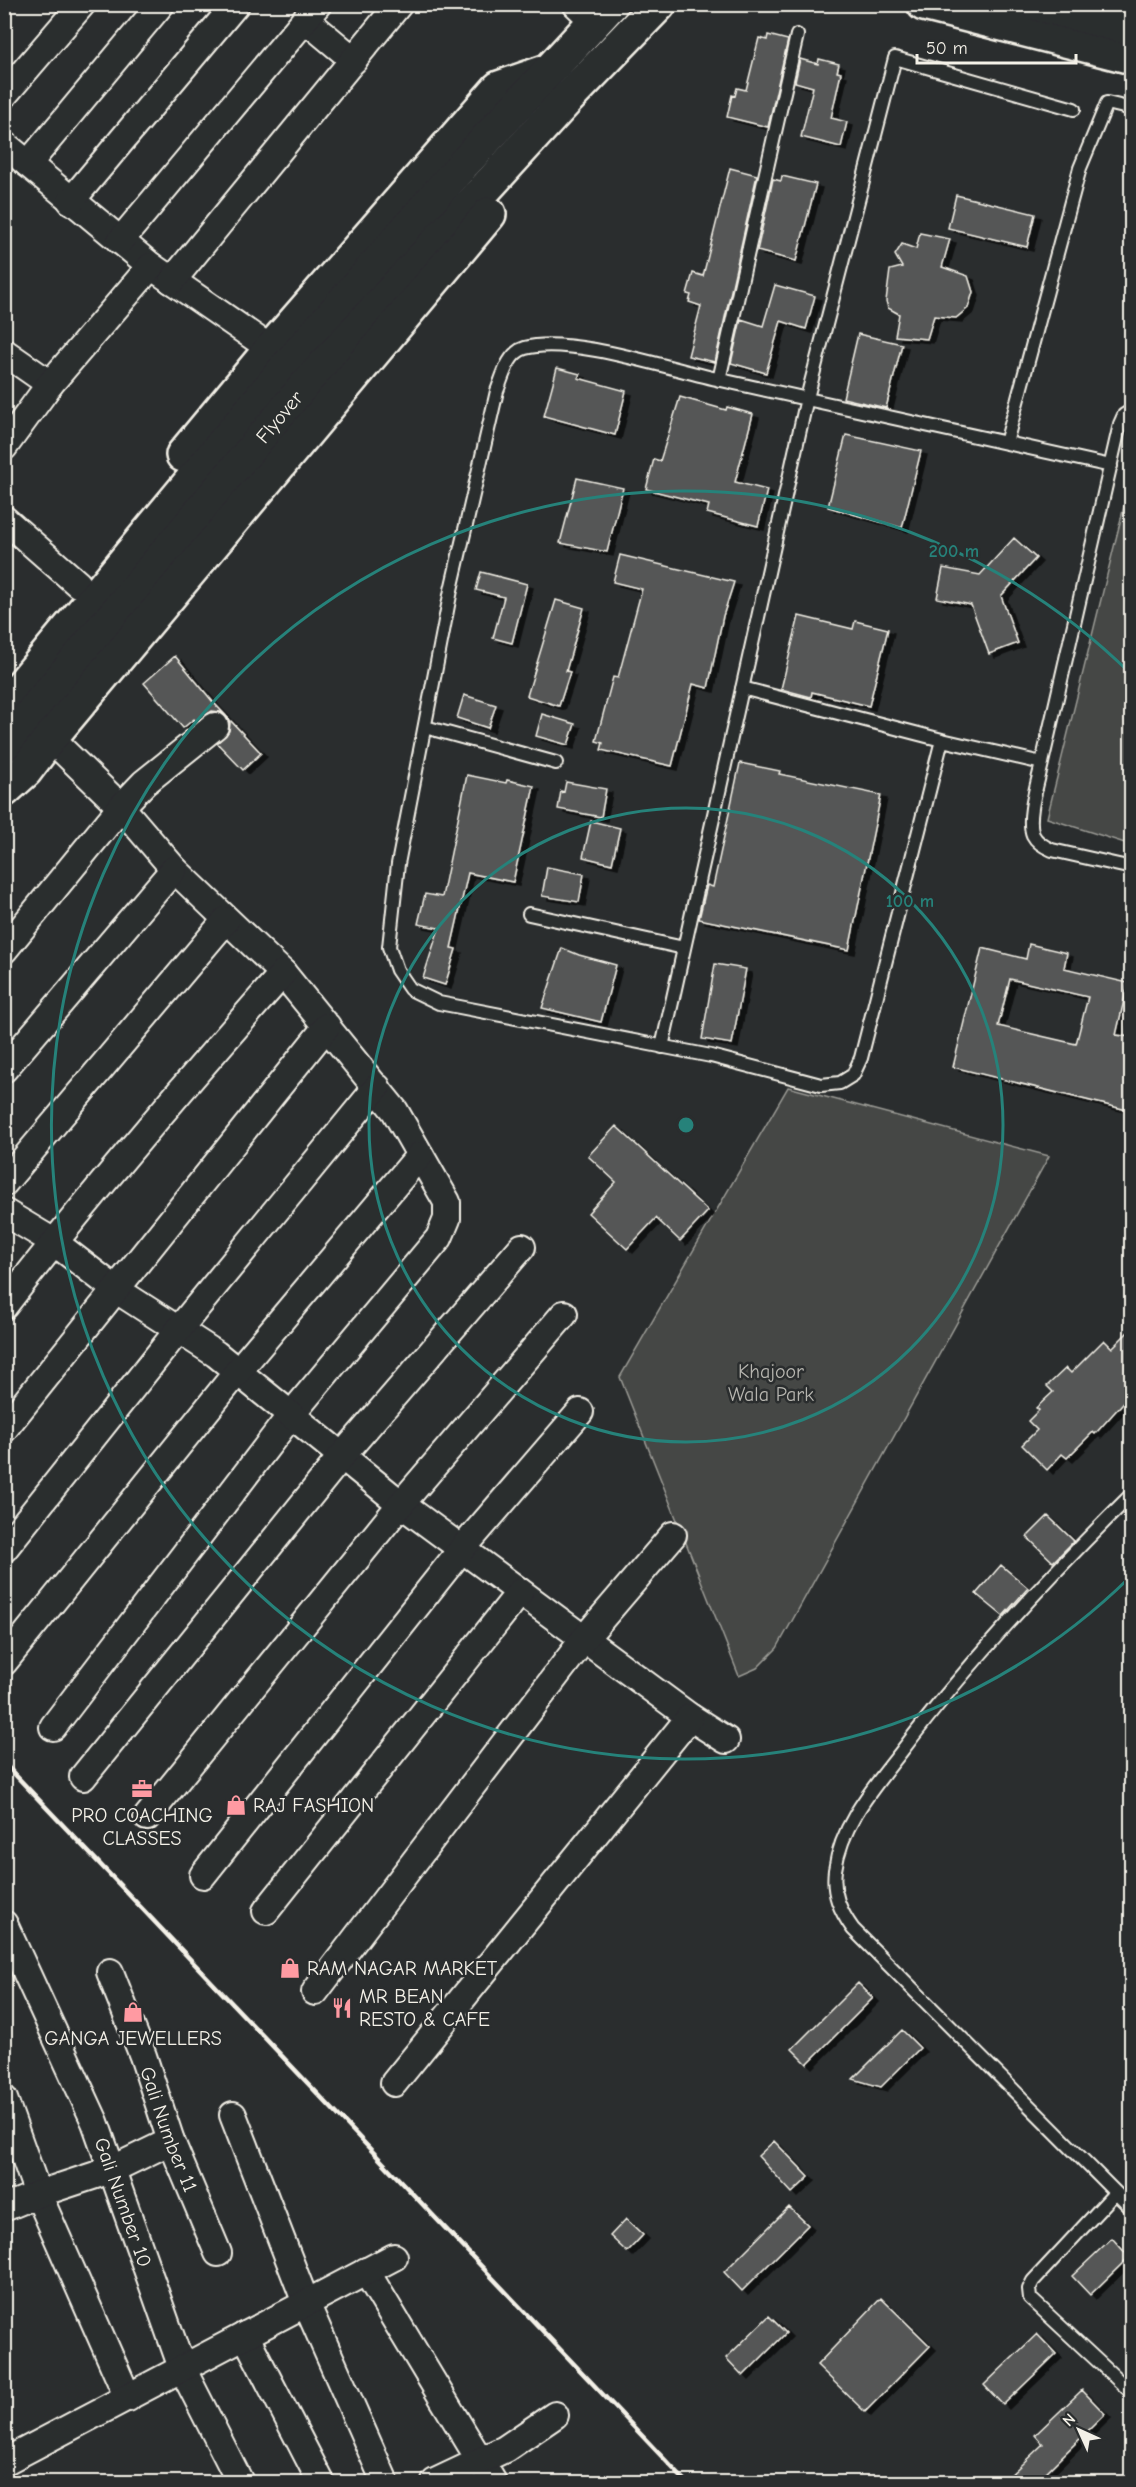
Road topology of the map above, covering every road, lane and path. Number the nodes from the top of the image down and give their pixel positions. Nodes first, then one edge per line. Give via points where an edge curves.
1 (82, 4) edge
2 (161, 4) edge
3 (236, 4) edge
4 (399, 4) edge
5 (659, 4) edge
6 (924, 4) edge
7 (1037, 4) edge
8 (594, 10) edge
9 (312, 12) edge
10 (1131, 29) edge
11 (1095, 34) junction
12 (797, 35) dead end
13 (1131, 57) edge
14 (354, 60) junction
15 (549, 71) junction
16 (4, 95) edge
17 (568, 98) junction
18 (1074, 109) dead end
19 (1131, 109) edge
20 (4, 144) edge
21 (28, 164) junction
22 (475, 175) junction
23 (71, 201) junction
24 (120, 241) junction
25 (151, 266) junction
26 (172, 281) junction
27 (270, 349) junction
28 (4, 352) edge
29 (719, 380) junction
30 (50, 384) junction
31 (807, 398) junction
32 (1131, 410) edge
33 (1006, 442) junction
34 (4, 447) edge
35 (1111, 466) junction
36 (4, 519) edge
37 (78, 584) junction
38 (4, 676) edge
39 (742, 688) junction
40 (4, 707) edge
41 (215, 726) dead end
42 (424, 727) junction
43 (50, 738) junction
44 (942, 740) junction
45 (4, 746) edge
46 (1042, 763) junction
47 (556, 764) dead end
48 (11, 772) edge
49 (121, 807) junction
50 (174, 868) junction
51 (1131, 868) edge
52 (529, 914) dead end
53 (226, 920) junction
54 (684, 948) junction
55 (4, 950) edge
56 (283, 973) junction
57 (327, 1026) junction
58 (662, 1047) junction
59 (4, 1069) edge
60 (376, 1087) junction
61 (420, 1155) junction
62 (4, 1183) edge
63 (4, 1212) edge
64 (54, 1242) junction
65 (522, 1247) dead end
66 (115, 1289) junction
67 (4, 1306) edge
68 (564, 1314) dead end
69 (179, 1329) junction
70 (238, 1371) junction
71 (580, 1412) dead end
72 (291, 1415) junction
73 (4, 1430) edge
74 (341, 1458) junction
75 (1131, 1494) edge
76 (401, 1504) junction
77 (673, 1535) dead end
78 (4, 1549) edge
79 (461, 1550) junction
80 (520, 1592) junction
81 (584, 1639) junction
82 (4, 1662) edge
83 (690, 1717) junction
84 (53, 1727) dead end
85 (726, 1740) dead end
86 (84, 1777) dead end
87 (147, 1817) dead end
88 (203, 1875) dead end
89 (266, 1911) dead end
90 (4, 1924) edge
91 (110, 1972) dead end
92 (315, 1992) dead end
93 (394, 2083) dead end
94 (4, 2099) edge
95 (233, 2115) dead end
96 (171, 2141) junction
97 (111, 2170) junction
98 (1115, 2193) junction
99 (38, 2194) junction
100 (4, 2208) edge
101 (1131, 2209) edge
102 (218, 2253) dead end
103 (394, 2257) dead end
104 (366, 2271) junction
105 (306, 2303) junction
106 (245, 2335) junction
107 (182, 2368) junction
108 (1131, 2393) edge
109 (128, 2398) junction
110 (555, 2415) dead end
111 (4, 2462) edge
112 (488, 2472) edge
113 (240, 2482) edge
114 (321, 2482) edge
115 (385, 2482) edge
116 (435, 2482) edge

1 - 16 street
2 - 21 street
3 - 23 street
4 - 14 street
5 - 17 main road, Flyover
6 - 11 main road
7 - 11 main road
8 - 15 main road, Flyover
9 - 14 street
9 - 24 street
10 - 11 main road
11 - 13 main road
12 - 29 lane
14 - 26 street
15 - 22 main road, Flyover
15 - 27 main road via 499,88
17 - 22 main road, Flyover
17 - 43 main road via 562,135 490,213
18 - 31 lane via 895,58
19 - 33 lane via 1107,103 1080,168
20 - 21 street
21 - 23 street
22 - 40 main road, Flyover via 286,367
22 - 45 main road, Flyover via 305,386
23 - 24 street
24 - 25 street
25 - 26 street
25 - 30 street
26 - 27 street
27 - 37 main road
28 - 30 street
29 - 31 lane
29 - 42 lane via 594,350 545,345 523,348 507,363 451,590
30 - 34 street
31 - 33 lane
31 - 39 lane
32 - 35 lane via 1120,424
33 - 35 lane
35 - 46 lane
36 - 37 street
37 - 38 main road
39 - 44 lane
39 - 54 lane
41 - 49 street via 144,783
42 - 47 lane
42 - 58 lane via 398,864 389,947 397,970 410,989 439,1003
43 - 48 main road
43 - 49 street
44 - 46 lane
44 - 58 lane via 864,1048 853,1075 840,1083 821,1085
46 - 51 lane via 1030,821 1034,837 1052,850
49 - 50 street
49 - 55 street
50 - 53 street
50 - 59 street
52 - 54 lane
53 - 56 street
53 - 62 street
54 - 58 lane
56 - 57 street
56 - 64 street
57 - 60 street
57 - 66 street
60 - 61 street
60 - 69 street
61 - 70 street
61 - 72 street via 447,1202 447,1219 439,1238
63 - 64 street
64 - 66 street
64 - 67 street
65 - 74 street
66 - 69 street
66 - 73 street
68 - 76 street
69 - 70 street
69 - 78 street
70 - 72 street
70 - 82 street
71 - 79 street
72 - 74 street
72 - 84 street
74 - 76 street
74 - 86 street
75 - 98 lane via 945,1693 865,1799 848,1827 835,1869 840,1911 853,1929
76 - 79 street
76 - 87 street
77 - 81 street
79 - 80 street
79 - 88 street
80 - 81 street
80 - 89 street
81 - 83 street
81 - 92 street
83 - 85 street
83 - 93 street
90 - 97 street, Gali Number 10 via 95,2122
91 - 96 street, Gali Number 11
94 - 99 street
95 - 105 street
96 - 97 street
96 - 102 street, Gali Number 11
97 - 99 street
97 - 107 street, Gali Number 10
98 - 101 lane
98 - 108 lane via 1029,2289 1030,2298
99 - 100 street
99 - 109 street
103 - 104 street
104 - 105 street
104 - 112 street
105 - 106 street
105 - 115 street
106 - 107 street
106 - 114 street
107 - 109 street
107 - 113 street, Gali Number 10
109 - 111 street
110 - 112 street via 506,2449
112 - 116 street

